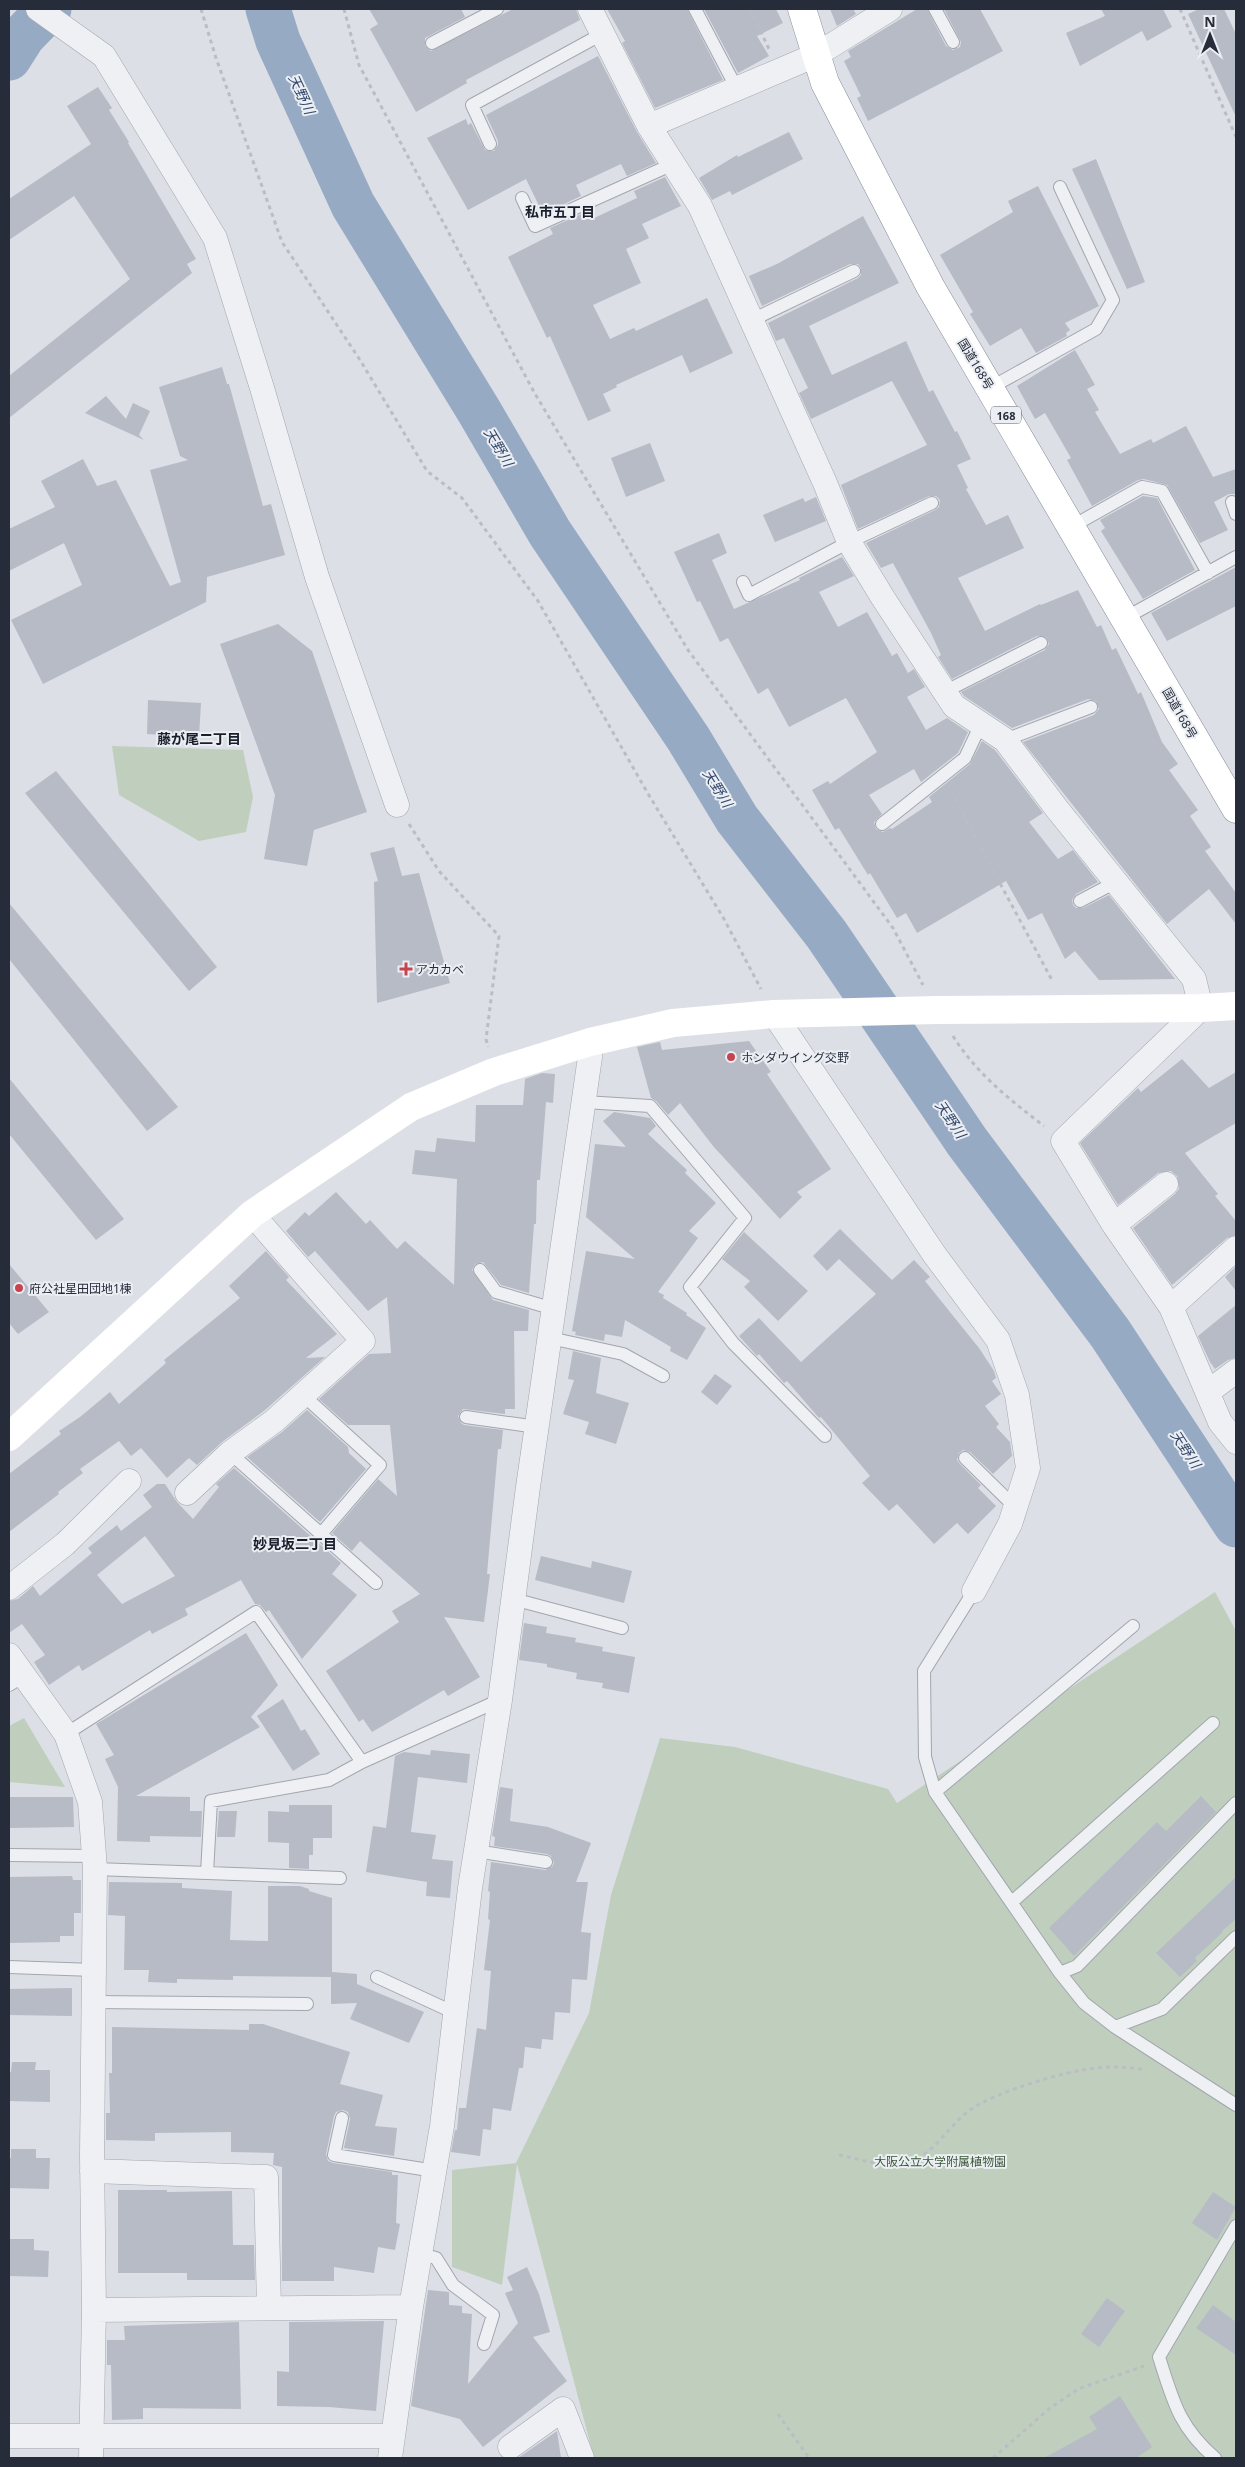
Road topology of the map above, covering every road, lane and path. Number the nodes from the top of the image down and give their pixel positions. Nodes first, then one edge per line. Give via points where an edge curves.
1 (201, 9) edge
2 (344, 9) edge
3 (497, 9) edge
4 (590, 9) edge
5 (694, 9) edge
6 (750, 9) edge
7 (802, 9) edge
8 (890, 9) edge
9 (936, 9) edge
10 (1180, 9) edge
11 (46, 15) edge
12 (602, 34) junction
13 (953, 42) dead end
14 (432, 43) dead end
15 (816, 55) junction
16 (780, 70) junction
17 (736, 87) junction
18 (649, 126) junction
19 (1236, 137) edge
20 (490, 144) dead end
21 (673, 164) junction
22 (1060, 187) dead end
23 (522, 198) dead end
24 (854, 271) dead end
25 (752, 320) junction
26 (990, 388) junction
27 (932, 503) dead end
28 (1071, 527) junction
29 (849, 542) junction
30 (1236, 557) edge
31 (1208, 572) junction
32 (743, 582) dead end
33 (1125, 618) junction
34 (1041, 643) dead end
35 (944, 692) junction
36 (1091, 707) dead end
37 (981, 724) junction
38 (1005, 740) junction
39 (942, 776) junction
40 (397, 805) joint
41 (1236, 810) edge
42 (882, 824) dead end
43 (1116, 882) junction
44 (1080, 901) dead end
45 (1052, 980) dead end
46 (1236, 1006) edge
47 (1201, 1008) junction
48 (936, 1010) junction
49 (783, 1013) junction
50 (590, 1042) junction
51 (494, 1072) junction
52 (584, 1102) junction
53 (1063, 1141) junction
54 (1166, 1184) dead end
55 (252, 1214) junction
56 (1114, 1225) junction
57 (1236, 1248) edge
58 (480, 1270) dead end
59 (1171, 1306) junction
60 (554, 1309) junction
61 (550, 1338) junction
62 (1236, 1370) edge
63 (663, 1376) dead end
64 (1208, 1392) junction
65 (303, 1395) junction
66 (466, 1417) dead end
67 (537, 1427) junction
68 (825, 1436) dead end
69 (9, 1437) edge
70 (1236, 1442) edge
71 (230, 1453) junction
72 (964, 1458) dead end
73 (129, 1481) dead end
74 (187, 1492) dead end
75 (1014, 1507) junction
76 (322, 1534) junction
77 (376, 1583) dead end
78 (9, 1588) edge
79 (974, 1591) joint
80 (513, 1599) junction
81 (1133, 1626) dead end
82 (622, 1628) dead end
83 (9, 1655) edge
84 (16, 1680) edge
85 (500, 1700) junction
86 (1213, 1722) dead end
87 (66, 1734) junction
88 (362, 1762) junction
89 (935, 1792) junction
90 (1236, 1803) edge
91 (476, 1851) junction
92 (9, 1855) edge
93 (95, 1862) junction
94 (546, 1862) dead end
95 (207, 1873) junction
96 (340, 1878) dead end
97 (1012, 1902) junction
98 (1236, 1937) edge
99 (9, 1967) edge
100 (94, 1970) junction
101 (1060, 1973) junction
102 (377, 1977) dead end
103 (93, 2002) junction
104 (307, 2004) dead end
105 (455, 2013) junction
106 (1115, 2027) junction
107 (1152, 2071) dead end
108 (1236, 2105) edge
109 (342, 2118) dead end
110 (840, 2155) dead end
111 (92, 2171) junction
112 (434, 2171) junction
113 (1236, 2226) edge
114 (420, 2254) junction
115 (411, 2307) junction
116 (269, 2308) junction
117 (94, 2310) junction
118 (484, 2344) dead end
119 (1159, 2357) junction
120 (778, 2414) dead end
121 (9, 2436) edge
122 (392, 2447) edge
123 (510, 2447) dead end
124 (91, 2448) edge
125 (582, 2458) edge
126 (809, 2458) edge
127 (993, 2458) edge
128 (1215, 2458) edge

1 - 49 path via 282,242 360,360 427,471 462,498 538,601 647,792
2 - 48 path via 360,65 539,400 688,650 893,928
3 - 14 lane
4 - 12 street
5 - 17 lane
6 - 16 path
7 - 15 main road, 国道168号 / 168
8 - 15 street
9 - 13 lane
10 - 19 path
11 - 40 street via 104,56 215,238 317,577
12 - 18 street
12 - 20 lane via 472,106
15 - 16 street
15 - 26 main road, 国道168号 / 168 via 825,84 925,277
16 - 17 street
17 - 18 street
18 - 21 street
21 - 23 lane via 534,226
21 - 25 street via 700,206
22 - 26 lane via 1113,300 1096,329
24 - 25 lane
25 - 29 street
26 - 28 main road, 国道168号 / 168
27 - 29 lane
28 - 31 lane via 1142,487 1162,491
28 - 33 main road, 国道168号 / 168
29 - 32 lane via 749,594
29 - 35 street
30 - 31 lane
31 - 33 lane
33 - 41 main road, 国道168号 / 168
34 - 35 lane
35 - 37 street via 954,706
36 - 38 lane
37 - 38 street
37 - 39 lane via 965,758
38 - 43 street
39 - 42 lane
39 - 45 path
40 - 51 path via 439,871 499,936 486,1039
43 - 44 lane
43 - 47 street via 1194,979
46 - 47 main road
47 - 48 main road
47 - 53 street
48 - 49 main road
48 - 53 path via 960,1048 1000,1092
49 - 50 main road via 673,1023
49 - 75 street via 934,1254 998,1340 1017,1395 1028,1468
50 - 51 main road
50 - 52 street
51 - 55 main road via 411,1107
52 - 60 street
52 - 68 lane via 650,1106 745,1218 690,1287 733,1344
53 - 56 street
54 - 56 street
55 - 65 street via 363,1341
55 - 69 main road
56 - 59 street
57 - 59 street
58 - 60 lane via 496,1292
59 - 64 street
60 - 61 street
61 - 63 lane via 623,1354
61 - 67 street
62 - 64 street
64 - 70 street via 1220,1422
65 - 71 street
65 - 76 lane via 380,1465
66 - 67 lane
67 - 80 street
71 - 74 street
71 - 76 lane
72 - 75 lane
73 - 78 street via 64,1544
75 - 79 street via 1010,1524
76 - 77 lane
79 - 89 lane via 924,1672 925,1757
80 - 82 lane
80 - 85 street
81 - 89 lane
83 - 84 street
84 - 87 street
85 - 88 lane
85 - 91 street
86 - 97 lane
87 - 88 lane via 256,1612
87 - 93 street via 90,1802
88 - 95 lane via 329,1780 211,1801
89 - 97 lane
90 - 101 lane via 1077,1966
91 - 94 lane
91 - 105 street
92 - 93 lane
93 - 95 lane
93 - 100 street
95 - 96 lane
97 - 101 lane
98 - 106 lane via 1162,2009
99 - 100 lane
100 - 103 street
101 - 106 lane via 1084,2003
102 - 105 lane
103 - 104 lane
103 - 111 street
105 - 112 street
106 - 108 lane
107 - 110 path via 1121,2066 1094,2068 1029,2084 989,2099 969,2111 931,2150 909,2163 881,2164
109 - 112 lane via 334,2155
111 - 116 street via 266,2177
111 - 117 street
112 - 114 street
113 - 119 lane
114 - 115 street
114 - 118 lane via 436,2258 453,2285 493,2315
115 - 116 street
115 - 122 street
116 - 117 street
117 - 124 street
119 - 127 path via 1136,2370 1078,2389
119 - 128 lane via 1179,2415 1196,2441
120 - 126 path
121 - 124 street
122 - 124 street
123 - 125 street via 563,2409

